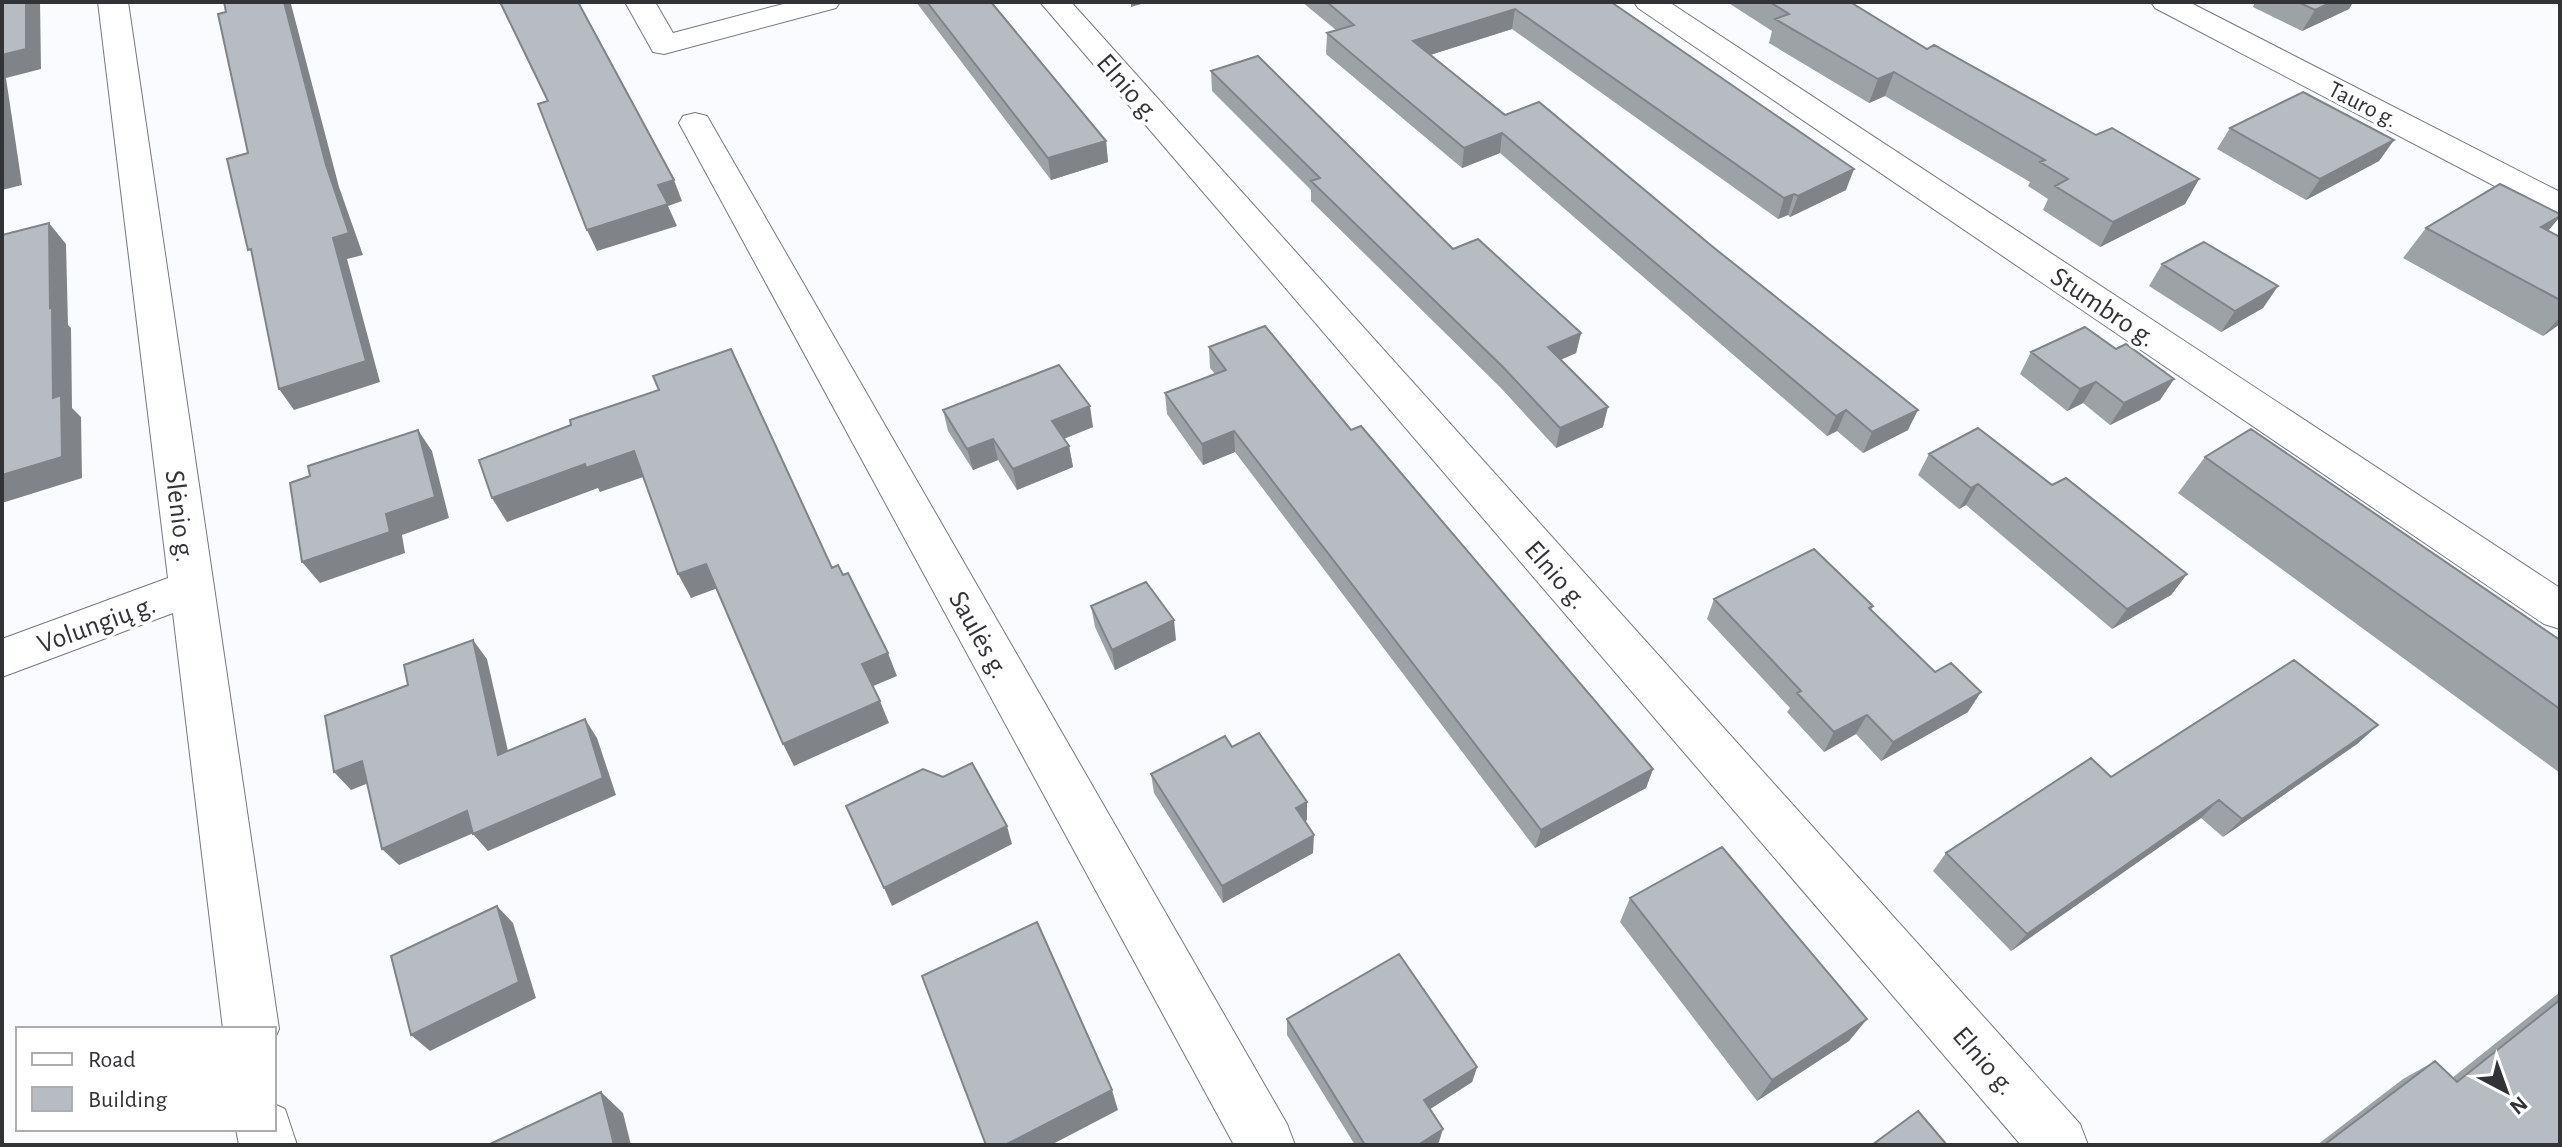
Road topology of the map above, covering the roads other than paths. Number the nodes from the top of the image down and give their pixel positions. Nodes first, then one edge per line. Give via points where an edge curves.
1 (113, 2) edge
2 (640, 2) edge
3 (825, 2) edge
4 (1055, 2) edge
5 (1649, 2) edge
6 (2166, 2) edge
7 (695, 123) dead end
8 (2560, 206) edge
9 (190, 588) junction
10 (2560, 611) edge
11 (2, 658) edge
12 (251, 1027) edge
13 (1266, 1145) edge
14 (2059, 1145) edge

1 - 9 street, Slėnio g.
2 - 3 street via 664,45
4 - 14 street, Elnio g.
5 - 10 street, Stumbro g.
6 - 8 street, Tauro g.
7 - 13 street, Saulės g.
9 - 11 street, Volungių g.
9 - 12 street, Slėnio g.

